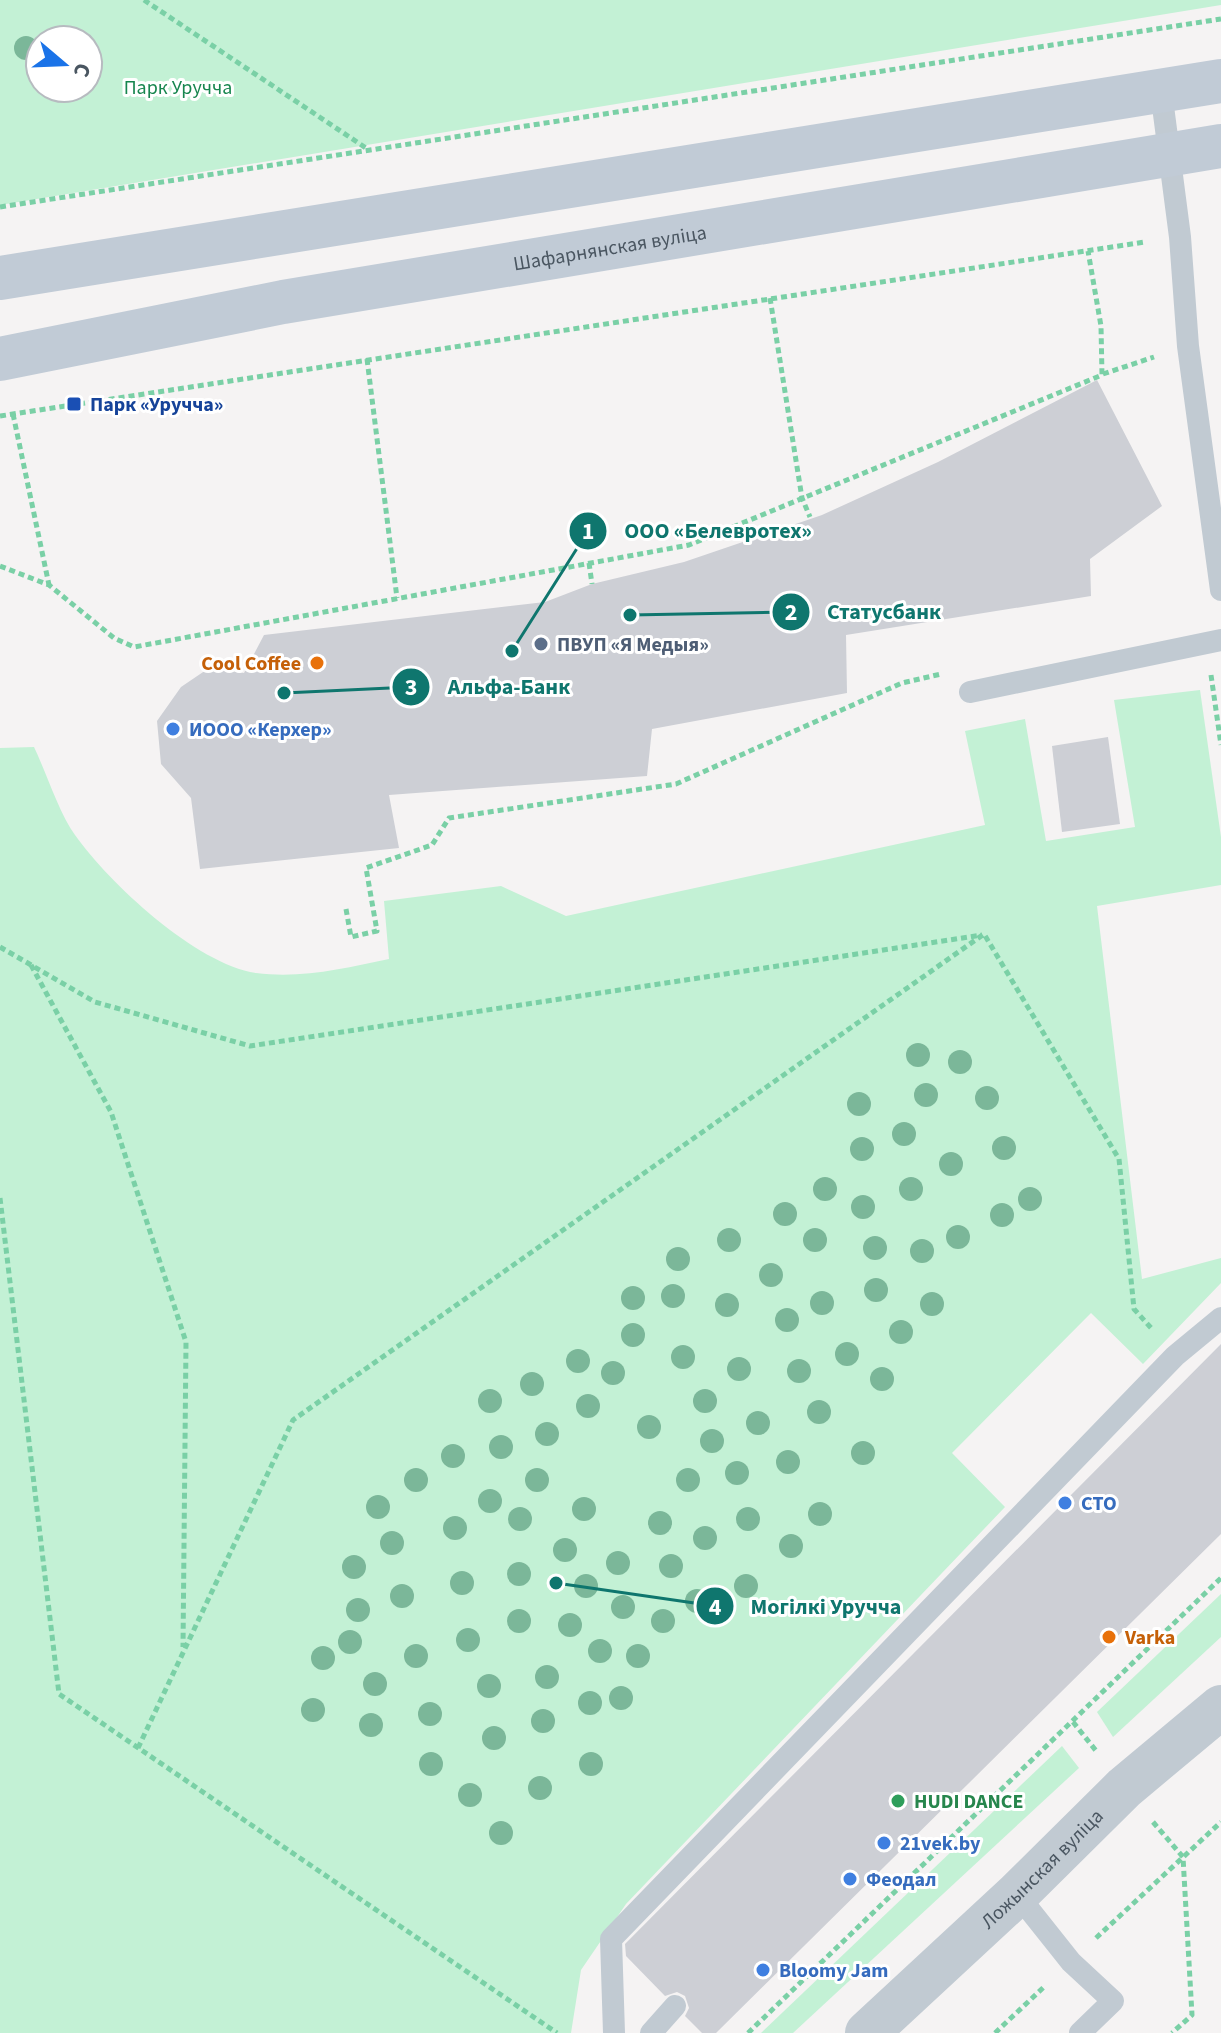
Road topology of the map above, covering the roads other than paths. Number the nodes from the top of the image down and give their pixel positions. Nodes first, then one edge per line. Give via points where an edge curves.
1 (1221, 81) edge
2 (1161, 91) junction
3 (1221, 146) edge
4 (1171, 154) junction
5 (0, 278) edge
6 (0, 359) edge
7 (1221, 590) edge
8 (1221, 640) edge
9 (970, 692) dead end
10 (1221, 1318) edge
11 (1221, 1707) edge
12 (1017, 1894) junction
13 (675, 2006) dead end
14 (614, 2033) edge
15 (651, 2033) edge
16 (867, 2033) edge
17 (1080, 2033) edge

1 - 2 main road
2 - 4 lane
2 - 5 main road
3 - 4 main road, Шафарнянская вуліца
4 - 6 main road, Шафарнянская вуліца via 283,302
4 - 7 lane via 1188,346
8 - 9 lane
10 - 14 lane via 1175,1356 611,1939
11 - 12 street, Ложынская вуліца via 1124,1788
12 - 16 street, Ложынская вуліца
12 - 17 lane via 1071,1962 1113,2001
13 - 15 lane

